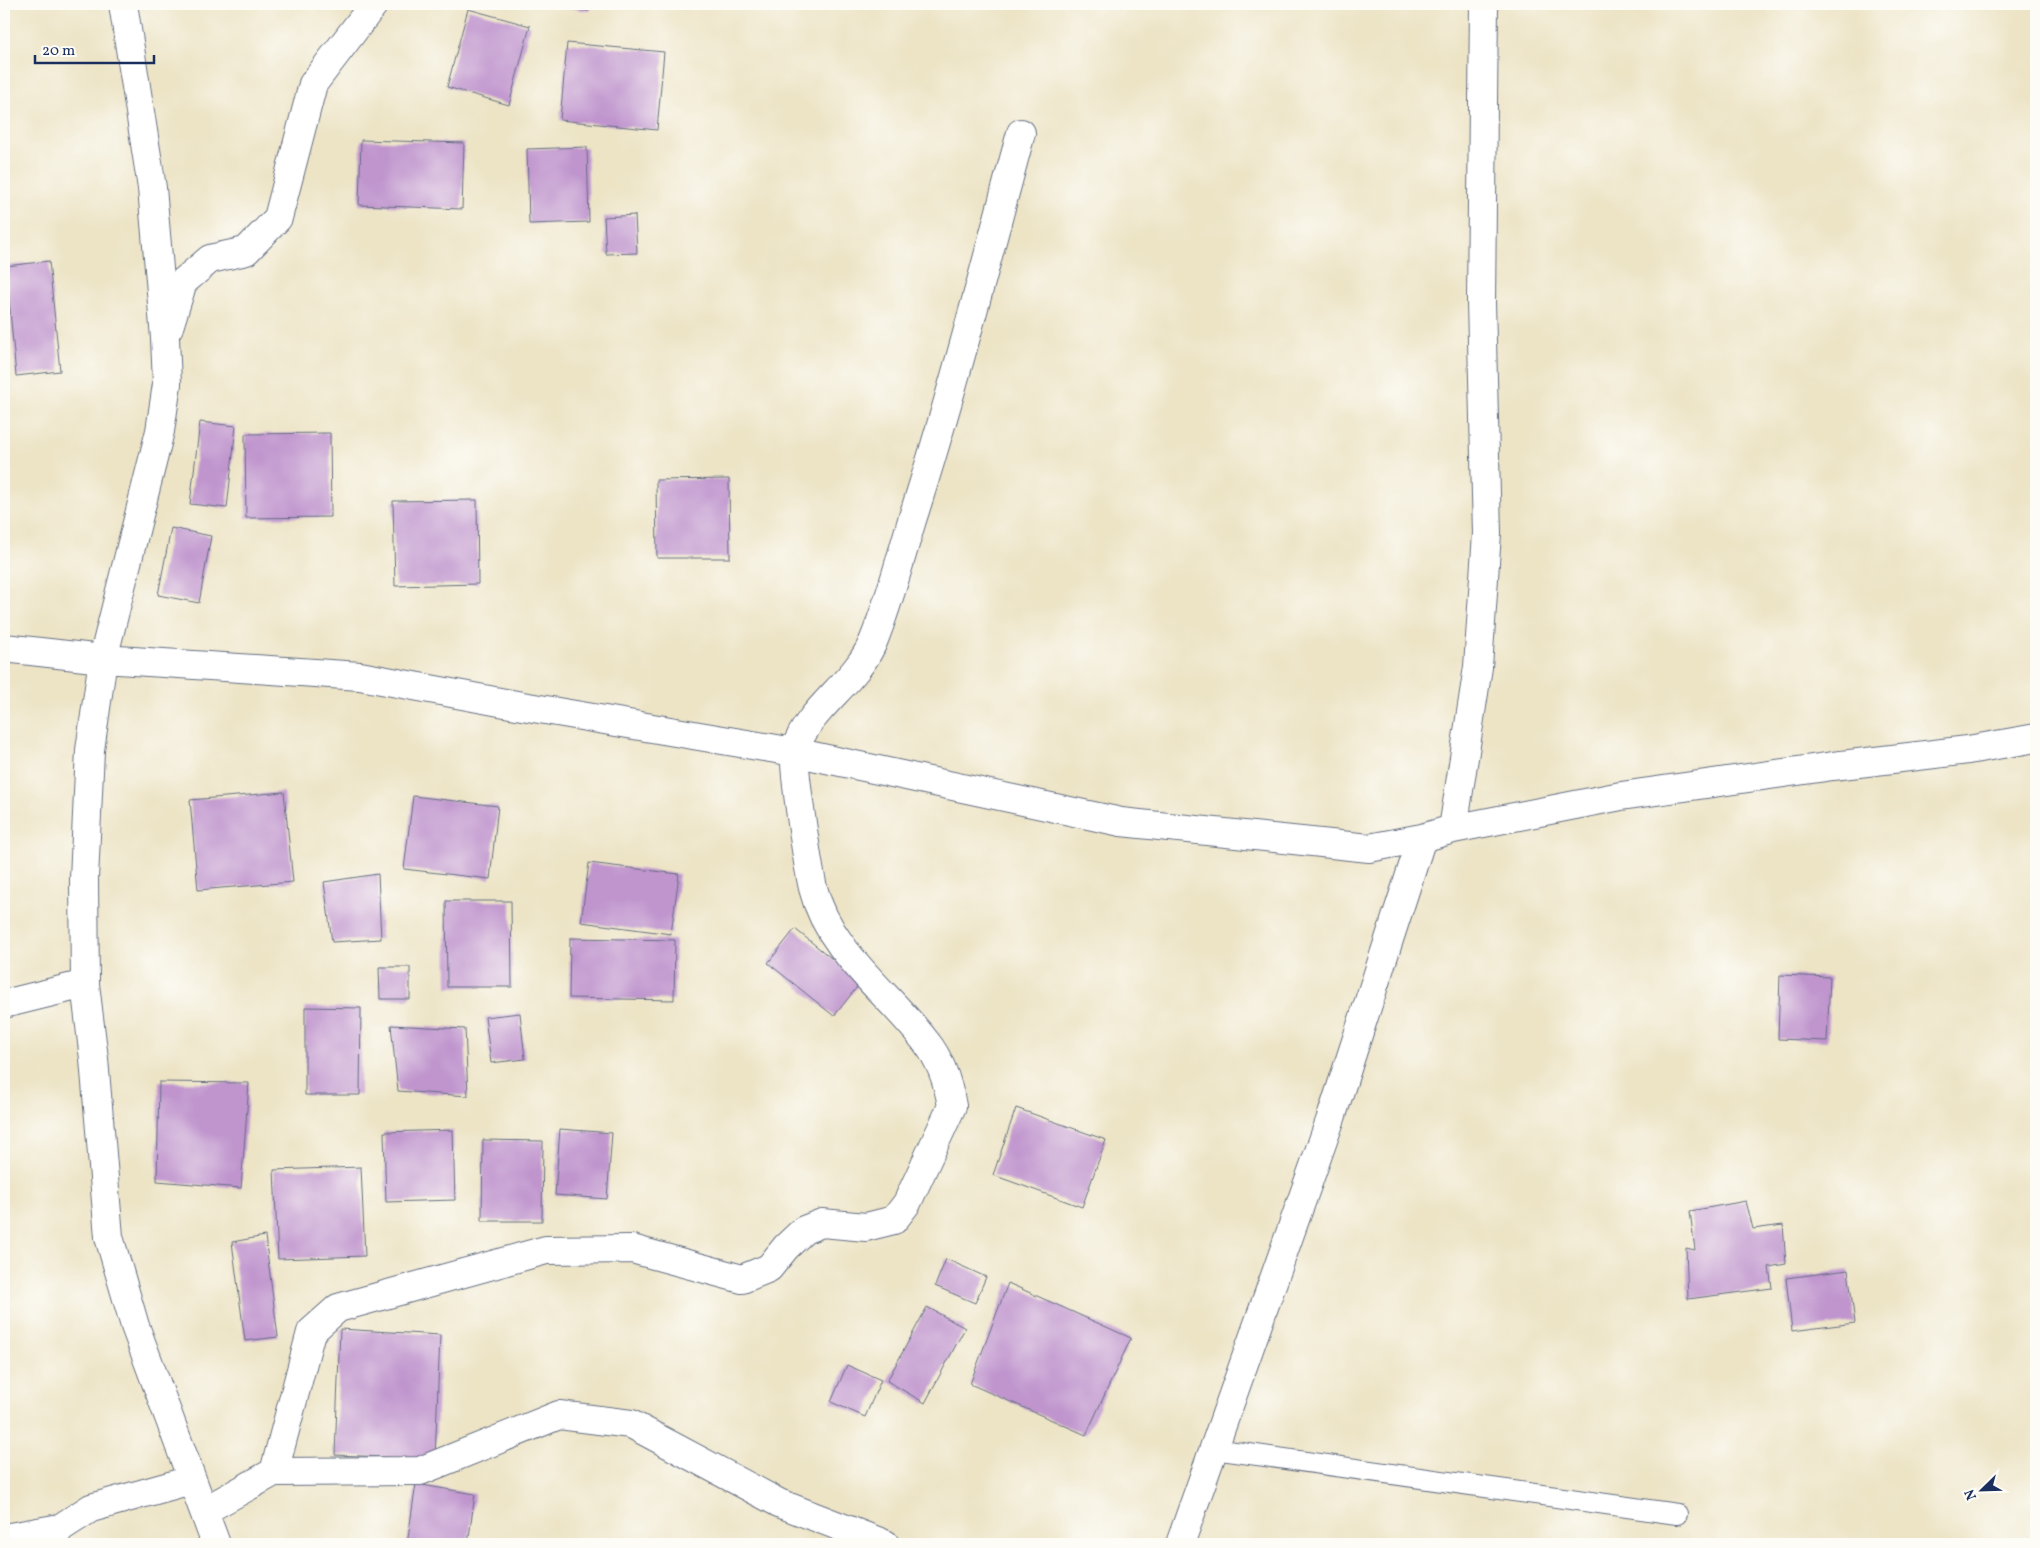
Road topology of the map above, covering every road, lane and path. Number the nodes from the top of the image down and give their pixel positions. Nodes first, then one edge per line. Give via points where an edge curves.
1 (123, 4) edge
2 (374, 4) edge
3 (1484, 4) edge
4 (1021, 133) dead end
5 (165, 338) junction
6 (4, 648) edge
7 (103, 658) junction
8 (2036, 738) edge
9 (794, 752) junction
10 (1452, 829) junction
11 (1422, 838) junction
12 (85, 984) junction
13 (4, 1004) edge
14 (1214, 1450) junction
15 (274, 1472) junction
16 (191, 1480) junction
17 (204, 1511) junction
18 (1677, 1514) dead end
19 (55, 1536) edge
20 (4, 1538) edge
21 (216, 1544) edge
22 (885, 1544) edge
23 (1180, 1544) edge

1 - 5 street via 152,188
2 - 5 street via 313,84 278,218 246,251 210,259 183,282
3 - 10 street via 1481,302 1487,533 1478,667
4 - 9 street via 941,432 872,644 848,681 814,715
5 - 7 street via 167,384 160,432
6 - 7 street
7 - 9 street via 360,676
7 - 12 street via 90,750 84,880
8 - 10 street via 1621,796
9 - 11 street via 1121,822 1369,848
9 - 15 street via 813,889 830,928 859,968 928,1043 943,1071 949,1092 952,1106 907,1203 894,1220 879,1224 866,1227 822,1223 804,1230 769,1268 742,1279 632,1249 546,1250 338,1308 311,1332
10 - 11 street
11 - 14 street via 1332,1115
12 - 13 street
12 - 16 street via 109,1238 135,1326
14 - 18 lane
14 - 23 street
15 - 17 street
15 - 22 street via 420,1472 559,1414 631,1424 779,1503
16 - 17 street
16 - 19 street via 91,1508
17 - 21 street
19 - 20 street

